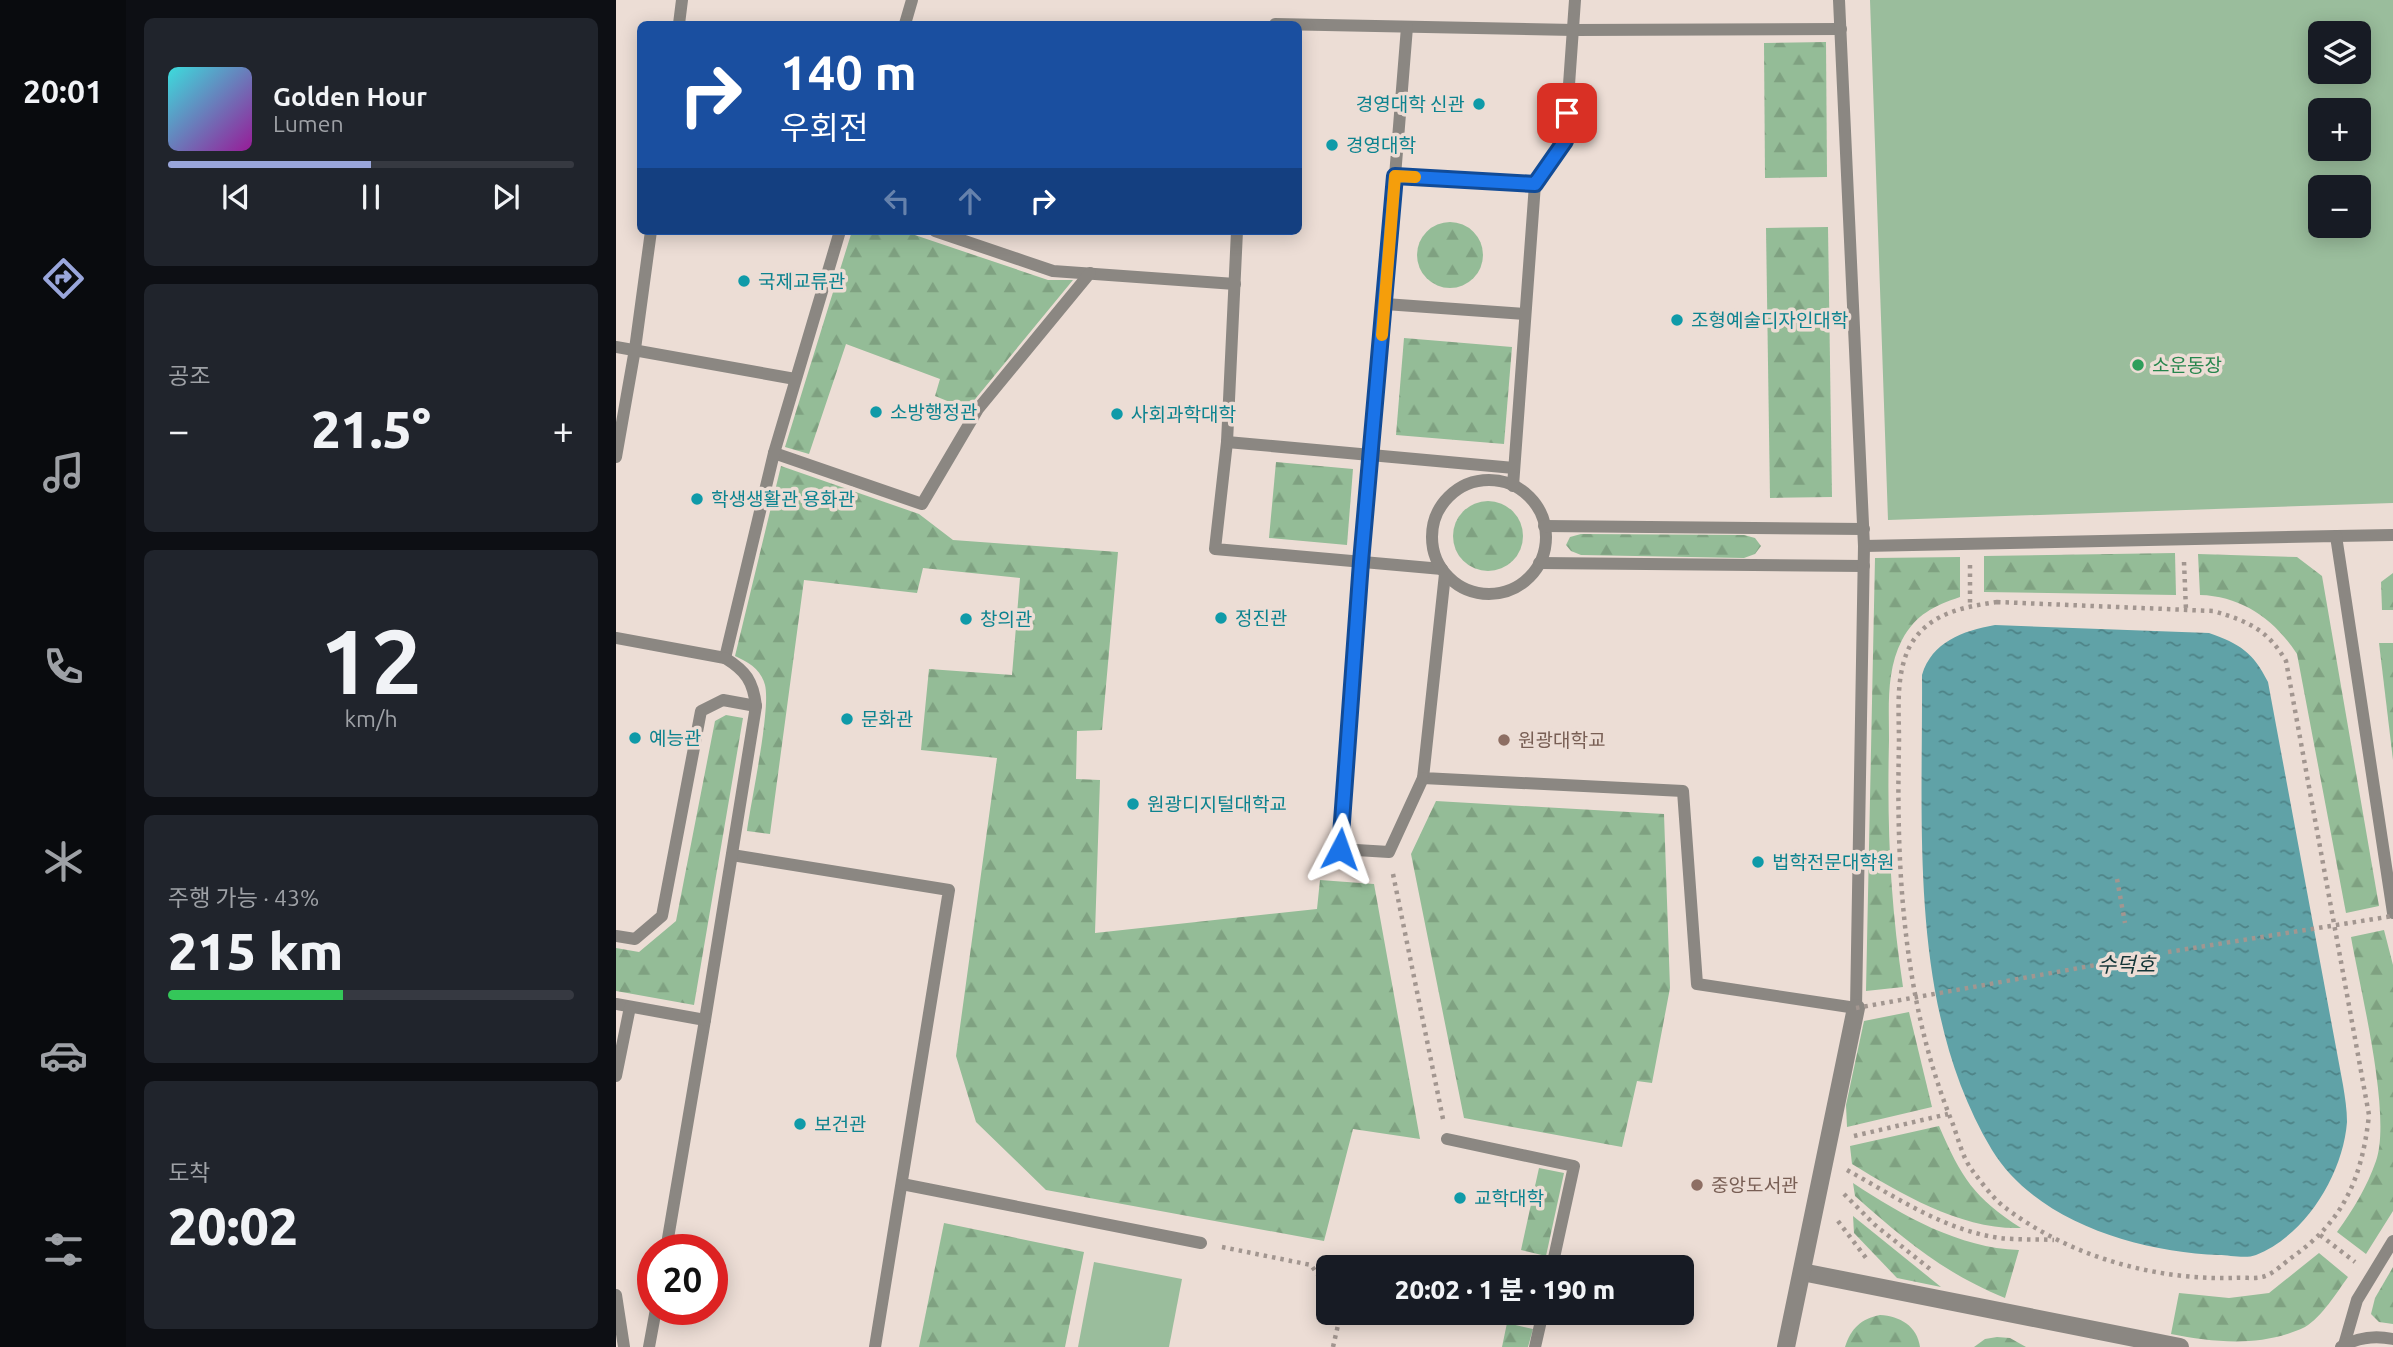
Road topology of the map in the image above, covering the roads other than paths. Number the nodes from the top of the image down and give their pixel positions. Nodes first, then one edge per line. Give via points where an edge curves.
1 (682, 0) edge
2 (912, 0) edge
3 (1575, 0) edge
4 (1839, 0) edge
5 (679, 21) edge
6 (906, 21) edge
7 (1302, 25) edge
8 (1407, 27) junction
9 (1841, 29) junction
10 (1574, 30) junction
11 (1395, 176) junction
12 (1535, 184) junction
13 (650, 235) edge
14 (840, 235) edge
15 (947, 235) edge
16 (1237, 235) edge
17 (1090, 273) junction
18 (1235, 284) junction
19 (1385, 304) junction
20 (1525, 314) junction
21 (616, 347) edge
22 (635, 349) junction
23 (795, 379) junction
24 (1227, 442) junction
25 (774, 453) junction
26 (1372, 455) junction
27 (616, 457) edge
28 (1514, 468) junction
29 (1513, 486) junction
30 (1544, 526) junction
31 (1864, 528) junction
32 (2393, 535) edge
33 (2336, 536) junction
34 (1864, 546) junction
35 (1361, 562) junction
36 (1539, 563) junction
37 (1864, 566) junction
38 (1443, 571) junction
39 (616, 638) edge
40 (725, 658) junction
41 (755, 706) junction
42 (1423, 778) junction
43 (732, 855) junction
44 (2393, 915) edge
45 (616, 936) edge
46 (616, 1004) edge
47 (630, 1007) junction
48 (1856, 1009) junction
49 (705, 1020) junction
50 (616, 1076) edge
51 (1447, 1139) road end
52 (901, 1184) junction
53 (669, 1234) edge
54 (2393, 1241) edge
55 (1200, 1243) road end
56 (1555, 1255) edge
57 (1802, 1272) junction
58 (616, 1295) edge
59 (653, 1325) edge
60 (1540, 1325) edge
61 (2393, 1339) edge
62 (2342, 1346) edge
63 (624, 1347) edge
64 (649, 1347) edge
65 (875, 1347) edge
66 (1535, 1347) edge
67 (1786, 1347) edge
68 (2180, 1347) edge

1 - 5 lane
2 - 6 lane
3 - 10 lane
4 - 9 lane
7 - 8 lane
8 - 10 lane
8 - 11 lane
9 - 10 lane
9 - 31 lane
10 - 12 lane via 1565,141
11 - 12 lane
11 - 19 lane
12 - 20 lane
13 - 22 lane
14 - 23 lane
15 - 17 lane via 1053,271
16 - 18 lane
17 - 18 lane
17 - 25 lane via 978,410 922,503
18 - 24 lane
19 - 20 lane
19 - 26 lane
20 - 28 lane
21 - 22 lane
22 - 23 lane
22 - 27 lane
23 - 25 lane
24 - 26 lane
24 - 35 lane via 1215,550
25 - 40 lane
26 - 28 lane
26 - 35 lane
28 - 29 lane
29 - 30 lane via 1529,497
29 - 38 lane via 1495,480 1475,482 1443,503 1434,521 1432,541
30 - 31 lane
30 - 36 lane
31 - 34 lane
32 - 33 lane
33 - 34 lane
33 - 44 lane
34 - 37 lane
35 - 38 lane
35 - 42 lane via 1340,849 1389,852
36 - 37 lane
36 - 38 lane via 1525,582 1492,594 1466,589
37 - 48 lane
38 - 42 lane
39 - 40 lane
40 - 41 lane via 745,670 754,687
41 - 43 lane
41 - 45 lane via 723,700 701,711 662,916 635,939
42 - 48 lane via 1683,791 1697,984
43 - 49 lane
43 - 52 lane via 949,890
46 - 47 lane
47 - 49 lane
47 - 50 lane
48 - 57 street
49 - 53 lane
51 - 56 lane via 1574,1166
52 - 55 lane
52 - 65 lane
54 - 62 lane via 2357,1300
57 - 67 street
57 - 68 street
58 - 63 lane
59 - 64 lane
60 - 66 lane
61 - 62 lane via 2371,1336

